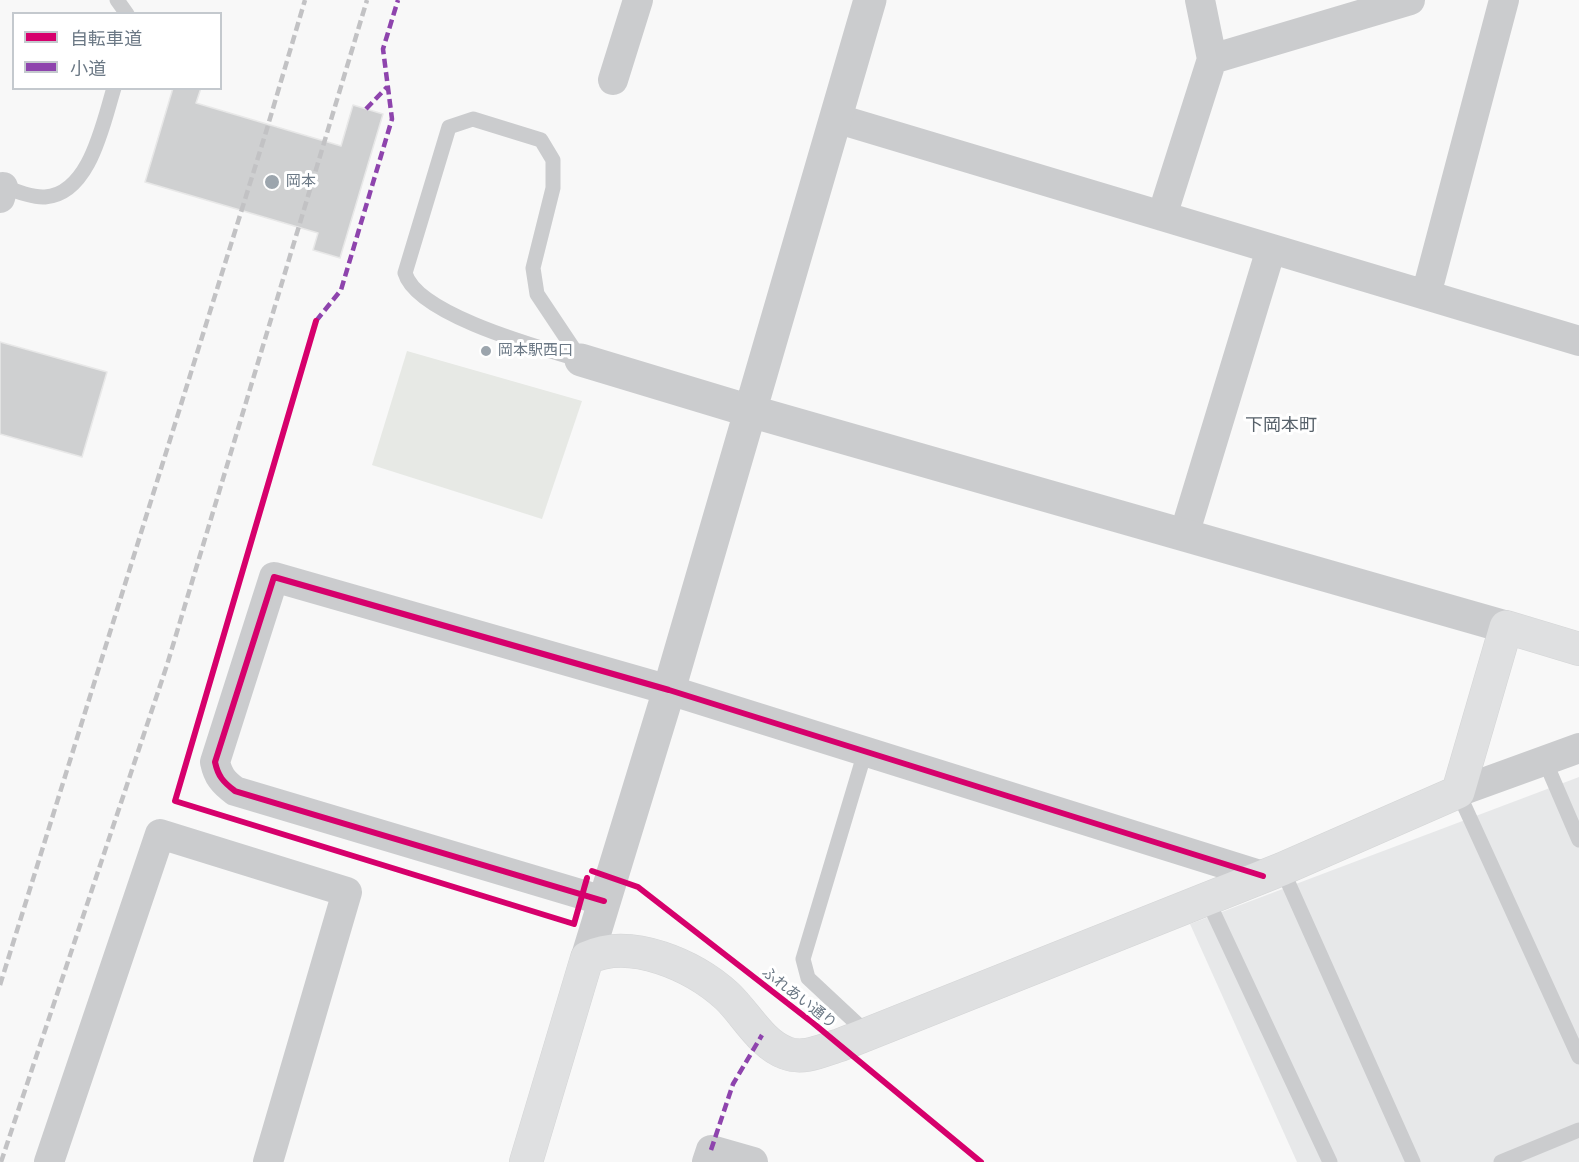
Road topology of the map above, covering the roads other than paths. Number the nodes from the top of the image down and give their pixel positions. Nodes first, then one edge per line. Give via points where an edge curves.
1 (638, 0) edge
2 (870, 0) edge
3 (1200, 0) edge
4 (1410, 0) edge
5 (1504, 0) edge
6 (1212, 59) junction
7 (613, 80) dead end
8 (113, 90) edge
9 (835, 118) junction
10 (1, 190) edge
11 (1162, 216) junction
12 (1271, 249) junction
13 (1426, 295) junction
14 (1579, 341) edge
15 (581, 360) junction
16 (750, 411) junction
17 (1184, 536) junction
18 (1506, 627) junction
19 (1579, 649) edge
20 (669, 690) junction
21 (1579, 748) edge
22 (866, 752) junction
23 (1545, 760) junction
24 (1458, 792) junction
25 (1579, 840) edge
26 (1272, 873) junction
27 (1207, 899) junction
28 (603, 901) junction
29 (587, 958) junction
30 (868, 1034) junction
31 (1579, 1057) edge
32 (1579, 1130) edge
33 (49, 1162) edge
34 (268, 1162) edge
35 (526, 1162) edge
36 (707, 1162) edge
37 (753, 1162) edge
38 (1330, 1162) edge
39 (1413, 1162) edge
40 (1501, 1162) edge

1 - 7 street
2 - 9 street
3 - 6 street
4 - 6 street
5 - 13 street
6 - 11 street
8 - 10 lane via 97,143 77,181 63,192 44,198
9 - 11 street
9 - 16 street
11 - 12 street
12 - 13 street
12 - 17 street
13 - 14 street
15 - 15 lane via 492,333 428,299 408,282 405,273 449,127 473,119 541,140 553,160 553,188 533,282
15 - 16 street
16 - 17 street
16 - 20 street
17 - 18 street
18 - 19 main road
18 - 24 main road
20 - 22 street
20 - 28 street
20 - 28 street via 274,577 215,762 217,774 235,791
21 - 23 street
22 - 26 street
22 - 30 lane via 803,959 808,978
23 - 24 street
23 - 25 lane
24 - 26 main road
24 - 31 lane
26 - 27 main road
26 - 39 lane
27 - 30 main road
27 - 38 lane
28 - 29 street
29 - 30 main road via 600,952 631,952 683,968 726,996 772,1045 787,1054 804,1056
29 - 35 main road
32 - 40 lane
33 - 34 street via 160,834 347,892
36 - 37 street via 711,1150

